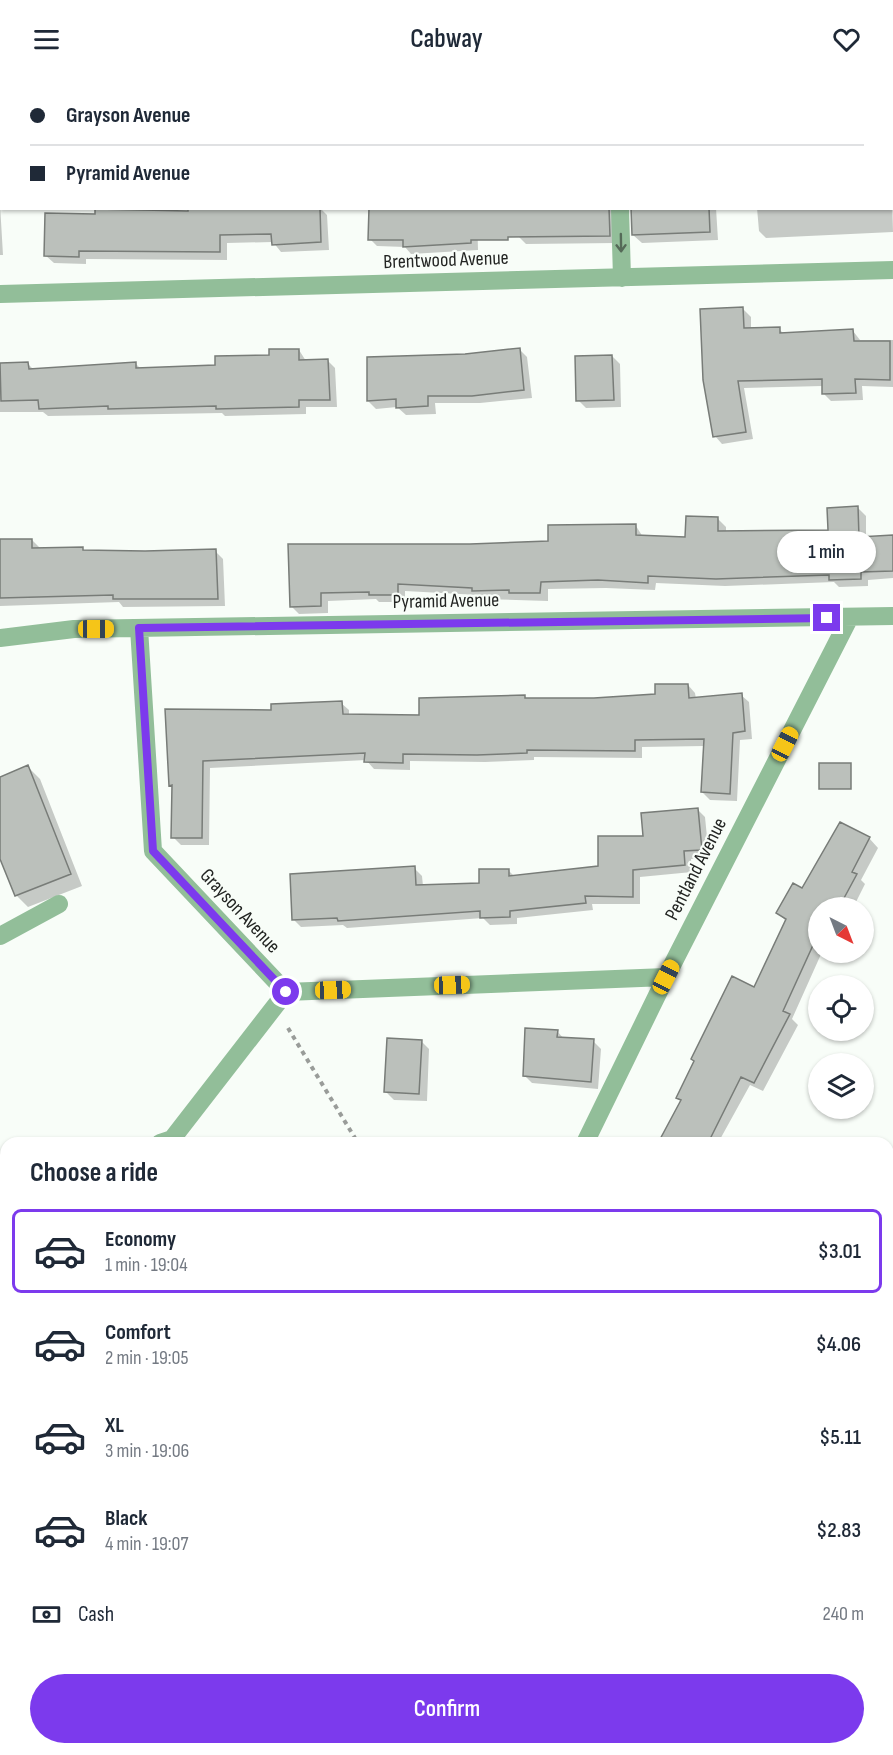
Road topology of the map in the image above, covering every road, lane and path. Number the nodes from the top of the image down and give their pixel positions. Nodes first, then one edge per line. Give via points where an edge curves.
1 (620, 210) edge
2 (893, 270) edge
3 (622, 278) junction
4 (0, 294) edge
5 (893, 616) edge
6 (850, 617) junction
7 (139, 628) junction
8 (0, 638) edge
9 (59, 904) dead end
10 (0, 936) edge
11 (666, 977) junction
12 (281, 999) junction
13 (174, 1137) edge
14 (355, 1137) edge
15 (588, 1137) edge

1 -> 3 street
2 - 3 street, Brentwood Avenue
3 - 4 street, Brentwood Avenue
5 - 6 street, Pyramid Avenue
6 - 7 street, Pyramid Avenue
6 - 11 street, Pentland Avenue
7 - 8 street, Pyramid Avenue via 74,629
7 - 12 street, Grayson Avenue via 153,851
9 - 10 street
11 - 12 street
11 - 15 street, Pentland Avenue
12 - 13 street
12 - 14 path

